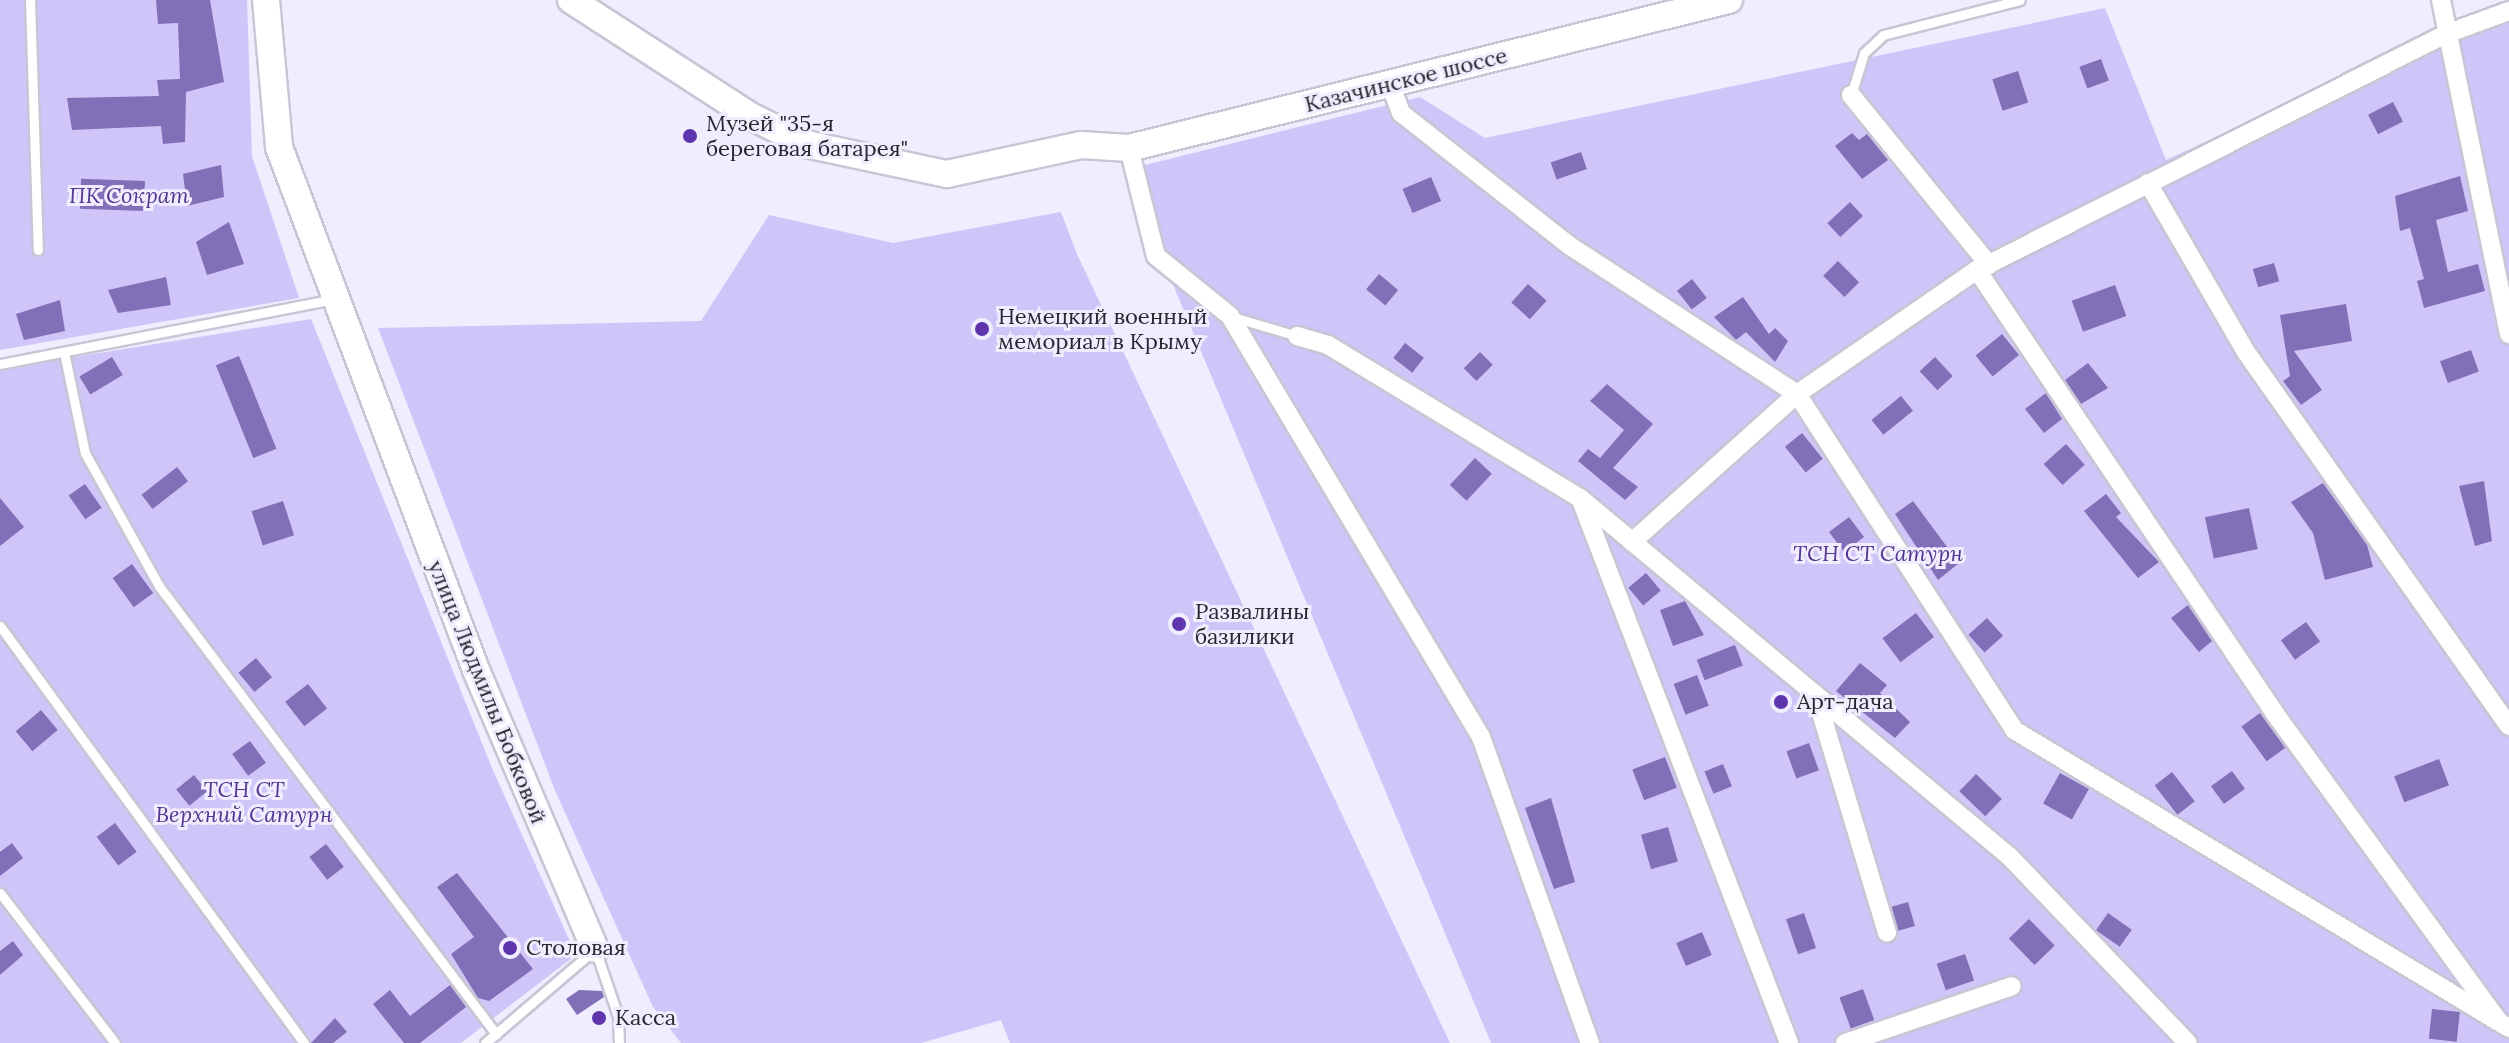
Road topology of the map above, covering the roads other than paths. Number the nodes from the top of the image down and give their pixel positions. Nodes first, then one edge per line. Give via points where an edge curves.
1 (30, 0) edge
2 (266, 0) edge
3 (571, 0) edge
4 (1729, 0) edge
5 (2020, 0) edge
6 (2441, 0) edge
7 (2509, 11) edge
8 (2446, 34) junction
9 (1390, 84) junction
10 (1851, 95) joint
11 (1129, 148) junction
12 (2148, 183) junction
13 (38, 250) dead end
14 (1983, 267) junction
15 (333, 299) junction
16 (1230, 316) junction
17 (2509, 334) edge
18 (1297, 336) joint
19 (64, 352) junction
20 (0, 364) edge
21 (1797, 394) junction
22 (1580, 498) junction
23 (1632, 542) junction
24 (0, 626) edge
25 (1816, 696) junction
26 (2509, 726) edge
27 (0, 893) edge
28 (1887, 933) dead end
29 (595, 949) junction
30 (2012, 986) dead end
31 (2507, 1029) edge
32 (496, 1034) junction
33 (115, 1043) edge
34 (304, 1043) edge
35 (485, 1043) edge
36 (619, 1043) edge
37 (1590, 1043) edge
38 (1789, 1043) edge
39 (1845, 1043) edge
40 (2188, 1043) edge

1 - 13 lane
2 - 15 main road, улица Людмилы Бобковой via 279,147
3 - 11 main road, Казачинское шоссе via 752,117 810,145 873,164 947,174 1081,145
4 - 9 main road, Казачинское шоссе
5 - 10 lane via 1883,35 1864,53
6 - 8 street
7 - 8 street
8 - 12 street
8 - 17 street
9 - 11 main road, Казачинское шоссе
9 - 21 street via 1401,113 1570,246
10 - 14 street
11 - 16 street via 1156,256
12 - 14 street
12 - 26 street via 2246,352
14 - 21 street
14 - 31 street via 2276,715
15 - 19 lane
15 - 29 main road, улица Людмилы Бобковой via 476,670
16 - 18 lane
16 - 37 street via 1481,737
18 - 22 street via 1328,345
19 - 20 lane
19 - 32 lane via 85,453 159,586
21 - 23 street
21 - 31 street via 2014,730
22 - 23 street
22 - 38 street
23 - 25 street
24 - 34 lane
25 - 28 street
25 - 40 street via 2010,857
27 - 33 lane
29 - 32 lane
29 - 36 lane via 618,1016
30 - 39 street
32 - 35 lane

